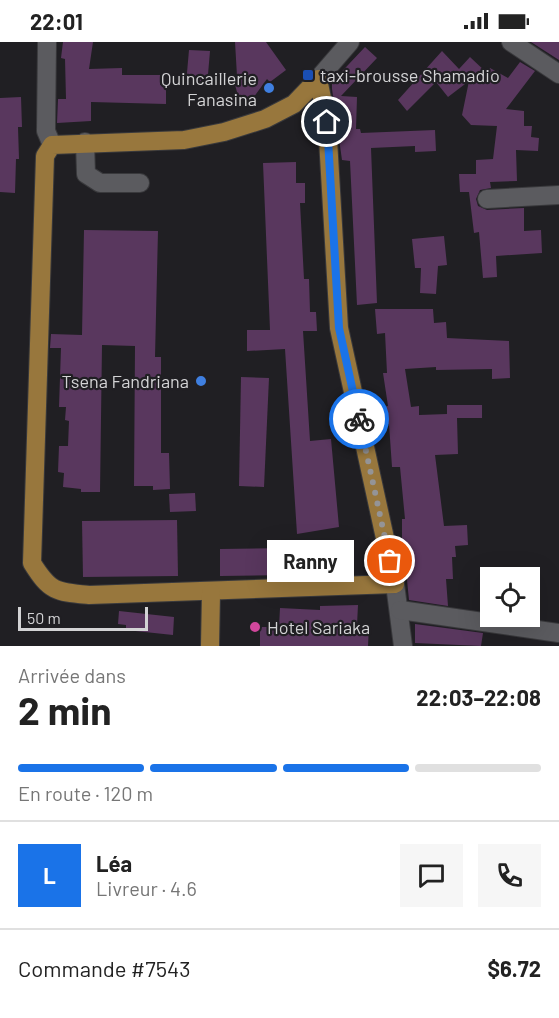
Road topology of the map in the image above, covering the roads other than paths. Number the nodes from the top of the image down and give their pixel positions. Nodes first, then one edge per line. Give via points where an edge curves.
1 (47, 42) edge
2 (350, 42) edge
3 (511, 42) edge
4 (559, 74) edge
5 (318, 79) junction
6 (85, 142) junction
7 (52, 145) junction
8 (140, 183) dead end
9 (559, 195) edge
10 (487, 199) dead end
11 (395, 584) junction
12 (211, 593) junction
13 (400, 610) junction
14 (559, 633) edge
15 (210, 646) edge
16 (404, 646) edge

1 - 7 street via 46,131
2 - 5 street
3 - 4 street
5 - 6 main road via 294,104 224,132 184,140
5 - 11 main road via 327,122 339,328
6 - 7 main road
6 - 8 street via 86,174 100,183
7 - 12 main road via 45,156 32,563 45,584 63,592
9 - 10 street
11 - 12 main road
11 - 13 street
12 - 15 main road
13 - 14 street
13 - 16 street

